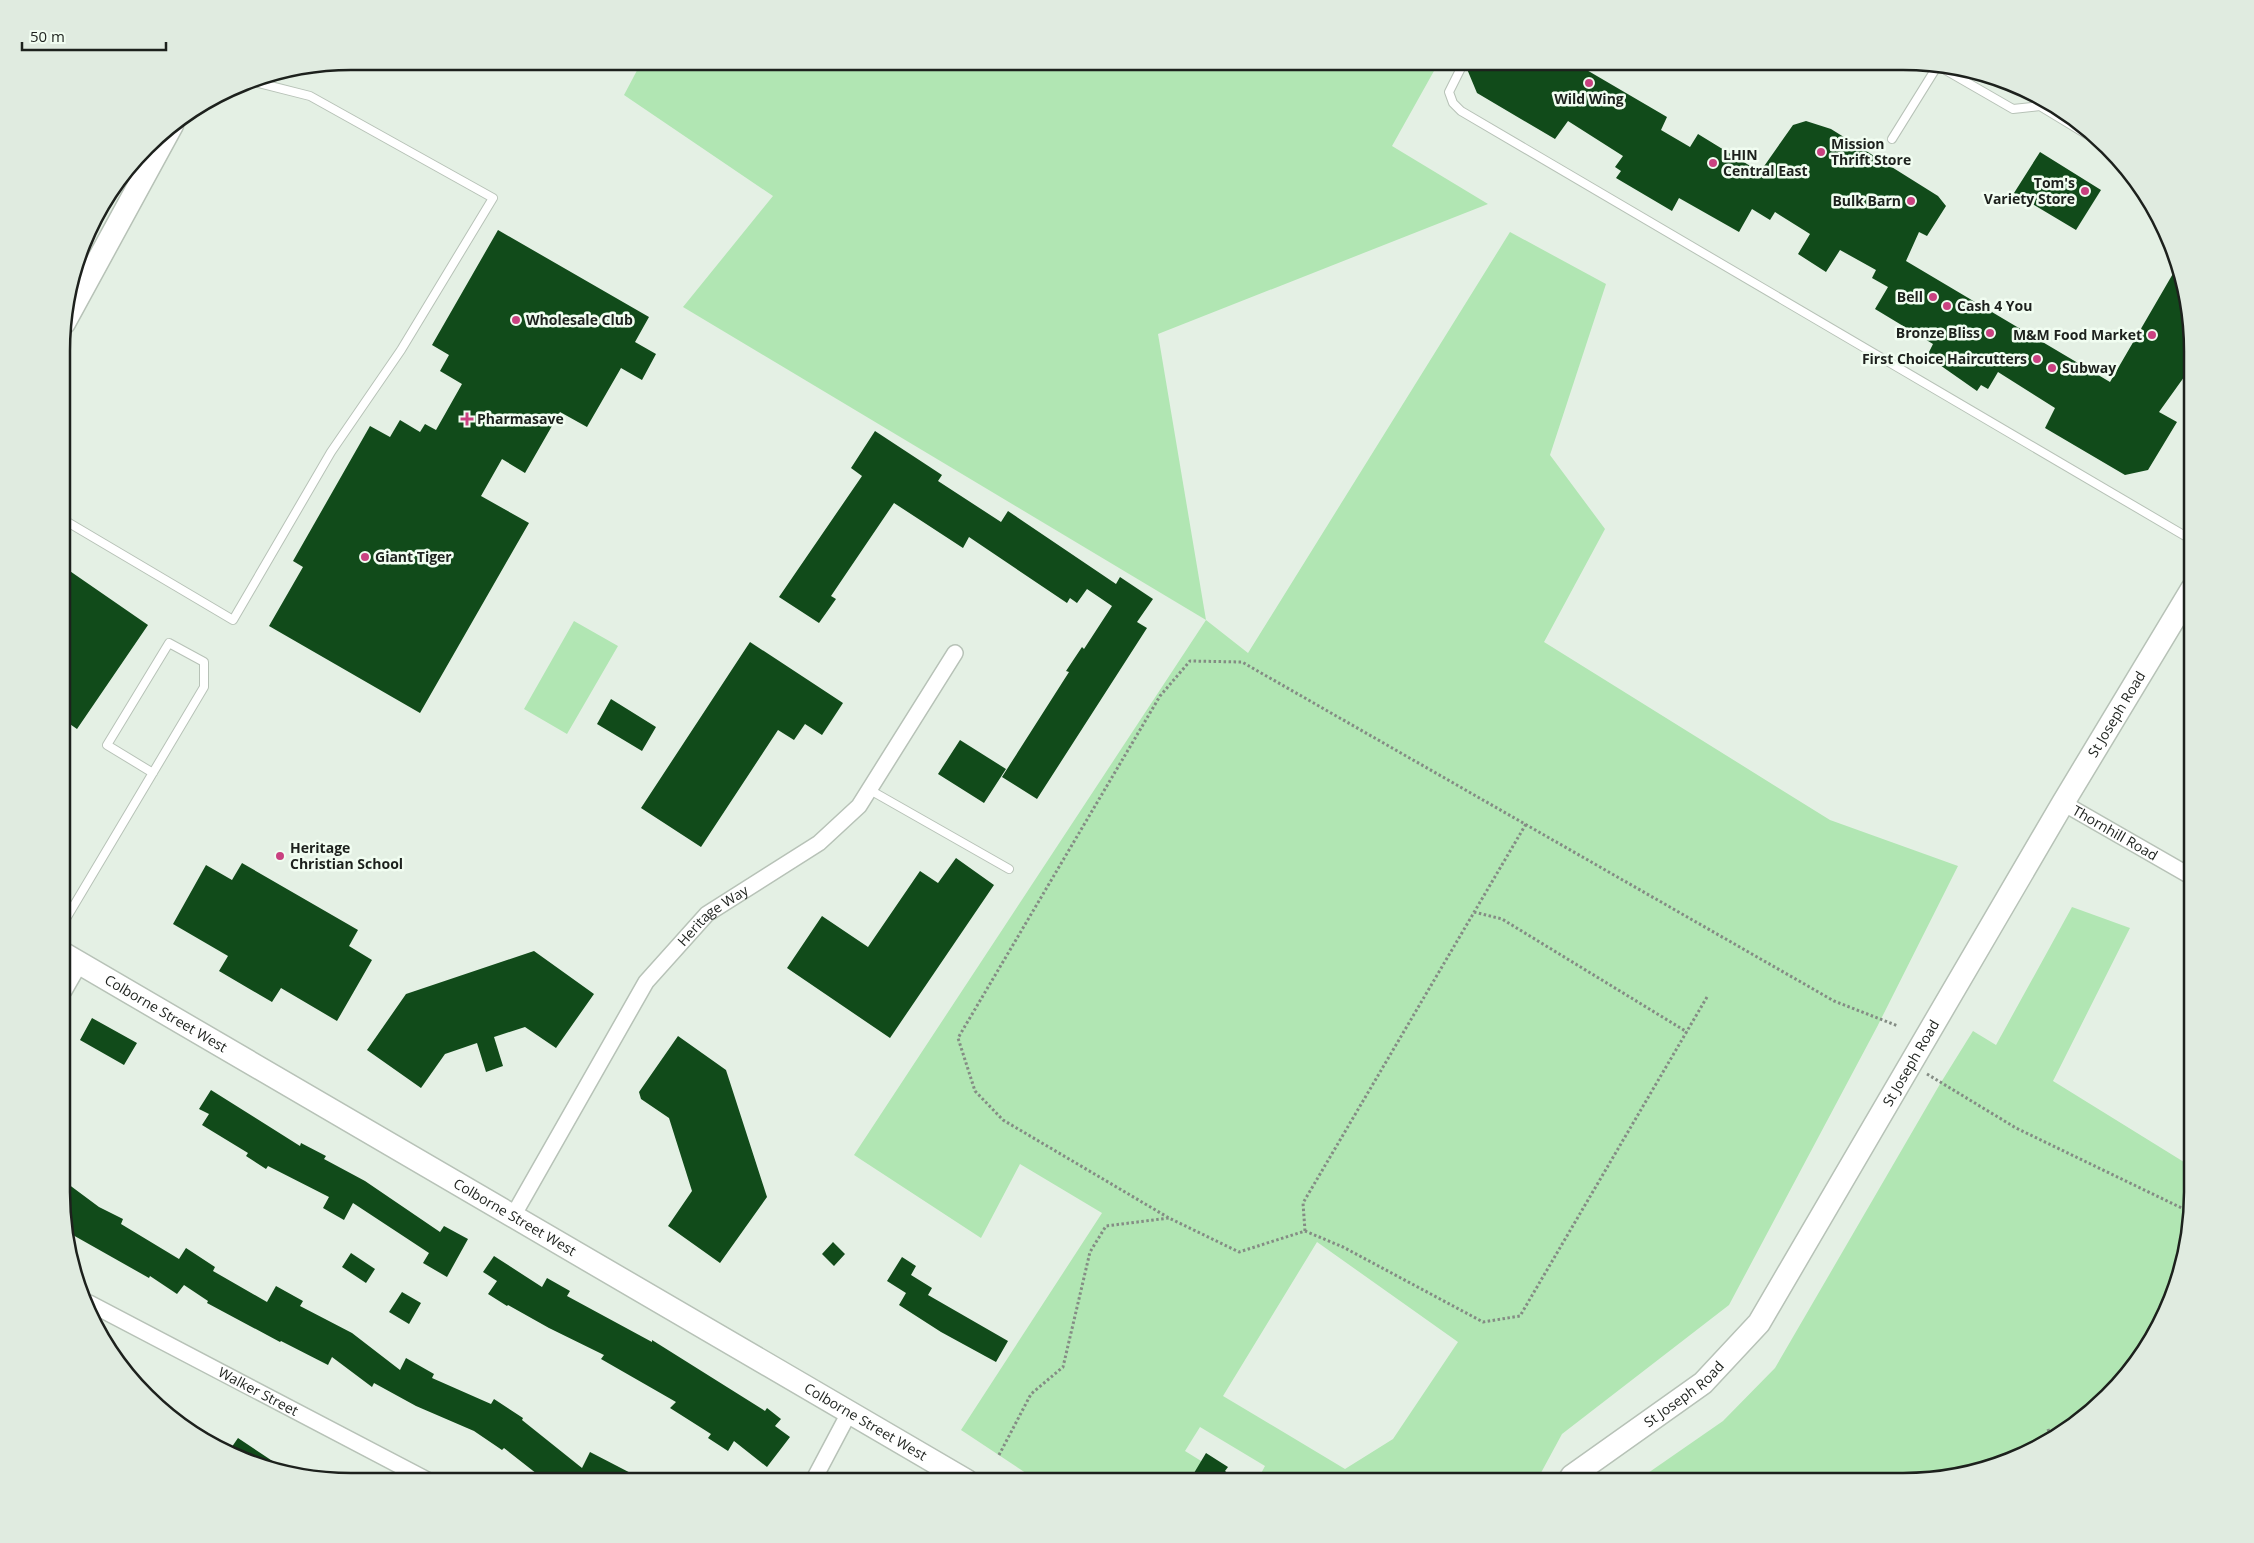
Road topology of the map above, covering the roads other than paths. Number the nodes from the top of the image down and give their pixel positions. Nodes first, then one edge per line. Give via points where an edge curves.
1 (1460, 70) edge
2 (1933, 72) edge
3 (1953, 74) edge
4 (263, 84) edge
5 (2063, 120) edge
6 (1892, 140) dead end
7 (162, 144) edge
8 (73, 306) edge
9 (70, 524) edge
10 (2184, 535) edge
11 (2184, 602) edge
12 (956, 653) dead end
13 (153, 773) junction
14 (870, 790) junction
15 (2063, 803) junction
16 (1009, 869) dead end
17 (2184, 872) edge
18 (70, 912) edge
19 (72, 958) edge
20 (513, 1216) junction
21 (94, 1306) edge
22 (850, 1413) junction
23 (414, 1473) edge
24 (817, 1473) edge
25 (953, 1473) edge
26 (1576, 1473) edge

1 - 10 lane via 1449,92 1461,111
2 - 6 lane
3 - 5 lane via 2013,109 2040,106
4 - 9 lane via 310,96 493,198 401,350 331,452 233,620
7 - 8 street
11 - 15 street, St Joseph Road
12 - 14 street, Heritage Way
13 - 13 lane via 204,687 204,662 169,643 107,745
13 - 18 lane
14 - 16 lane
14 - 20 street, Heritage Way via 859,806 819,843 707,914 646,982
15 - 17 street, Thornhill Road
15 - 26 street, St Joseph Road via 1759,1323 1703,1383
19 - 20 street, Colborne Street West
20 - 22 street, Colborne Street West
21 - 23 street, Walker Street
22 - 24 street
22 - 25 street, Colborne Street West

